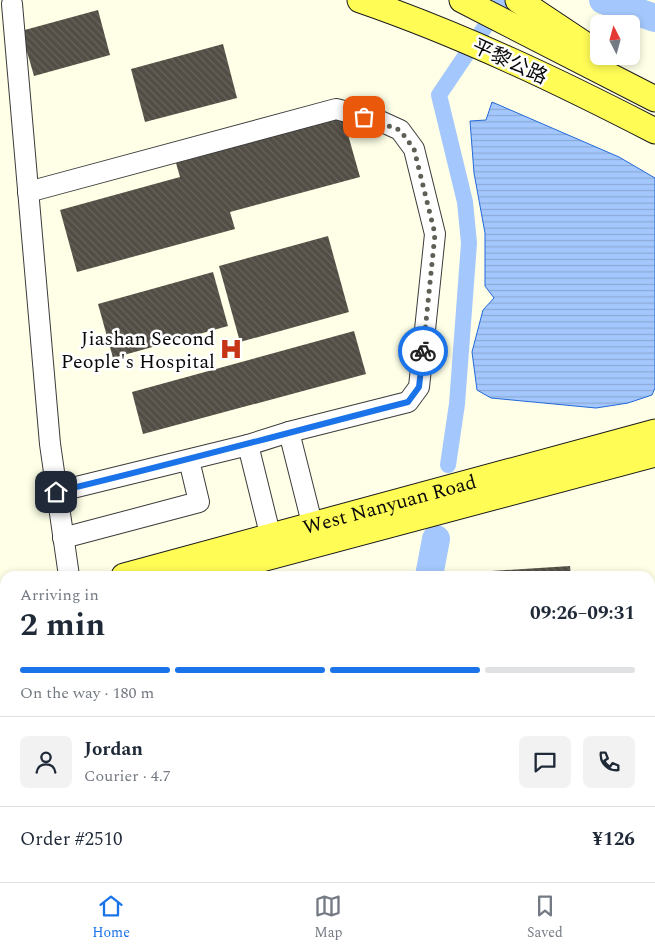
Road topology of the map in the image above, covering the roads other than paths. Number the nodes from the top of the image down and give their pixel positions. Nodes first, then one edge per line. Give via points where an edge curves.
1 (360, 0) edge
2 (462, 0) edge
3 (523, 2) edge
4 (12, 4) dead end
5 (590, 48) edge
6 (614, 65) edge
7 (655, 97) edge
8 (655, 131) edge
9 (28, 192) junction
10 (289, 432) junction
11 (655, 432) edge
12 (248, 445) junction
13 (655, 454) edge
14 (189, 460) junction
15 (56, 492) junction
16 (315, 535) junction
17 (63, 538) junction
18 (274, 546) junction
19 (68, 571) edge
20 (149, 571) edge
21 (211, 571) edge

1 - 8 main road, 平黎公路 via 422,21 602,103
2 - 7 main road, 平黎公路
3 - 5 main road
4 - 9 lane
6 - 7 main road, 平黎公路
9 - 10 lane via 336,109 378,120 400,130 414,149 435,234 419,387 408,402
9 - 15 lane
10 - 12 lane
10 - 16 lane
11 - 16 main road, West Nanyuan Road
12 - 14 lane
12 - 18 lane
13 - 16 main road, West Nanyuan Road
14 - 15 lane
14 - 17 lane via 199,502
15 - 17 lane
16 - 18 main road, West Nanyuan Road
17 - 19 lane
18 - 20 main road, West Nanyuan Road
18 - 21 main road, West Nanyuan Road

